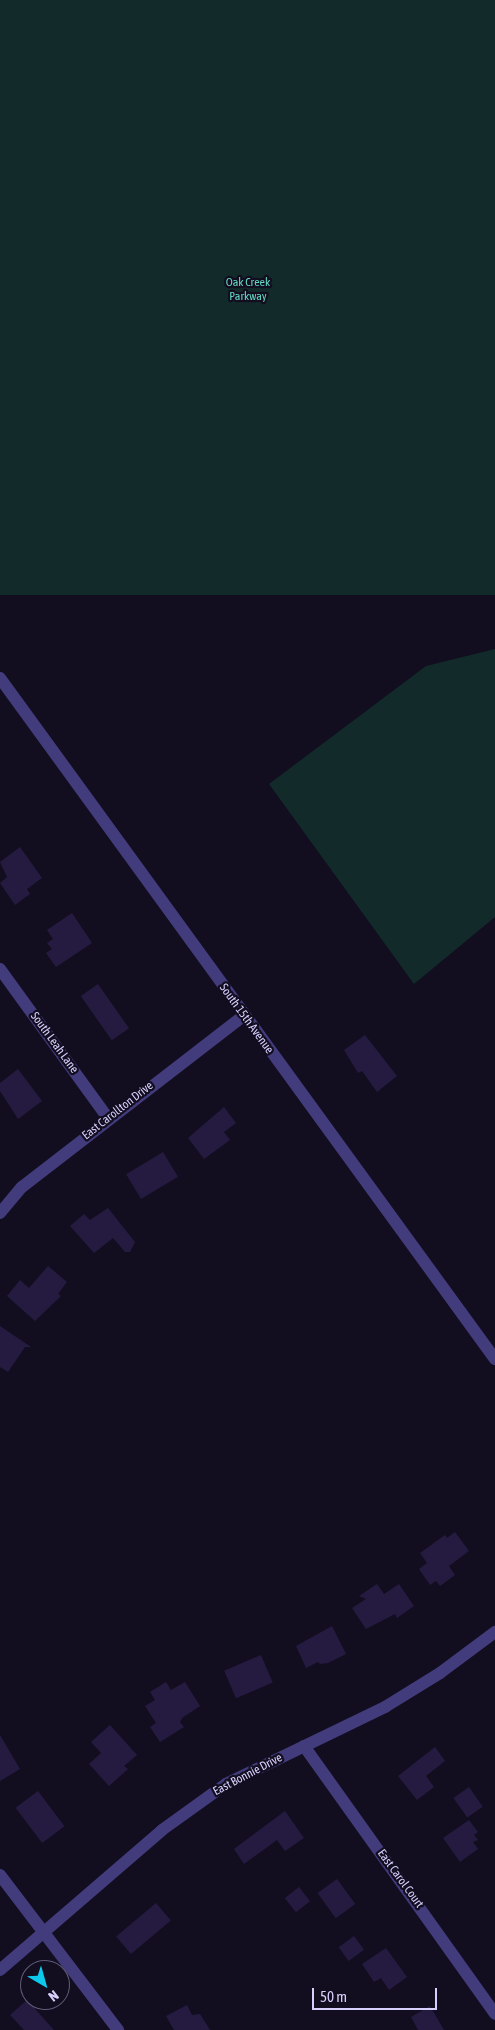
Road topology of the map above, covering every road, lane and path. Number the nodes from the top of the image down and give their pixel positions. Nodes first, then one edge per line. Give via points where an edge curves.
1 (0, 678) edge
2 (0, 969) edge
3 (243, 1016) junction
4 (108, 1118) junction
5 (0, 1213) edge
6 (495, 1359) edge
7 (495, 1632) edge
8 (304, 1746) junction
9 (0, 1875) edge
10 (44, 1930) junction
11 (0, 1970) edge
12 (495, 2014) edge
13 (118, 2030) edge

1 - 3 street, South 15th Avenue
2 - 4 street, South Leah Lane
3 - 4 street, East Carollton Drive
3 - 6 street, South 15th Avenue
4 - 5 street, East Carollton Drive via 22,1187
7 - 8 street, East Bonnie Drive via 440,1673 385,1707
8 - 10 street, East Bonnie Drive via 226,1784 162,1830
8 - 12 street, East Carol Court
9 - 10 street
10 - 11 street, East Bonnie Drive
10 - 13 street

